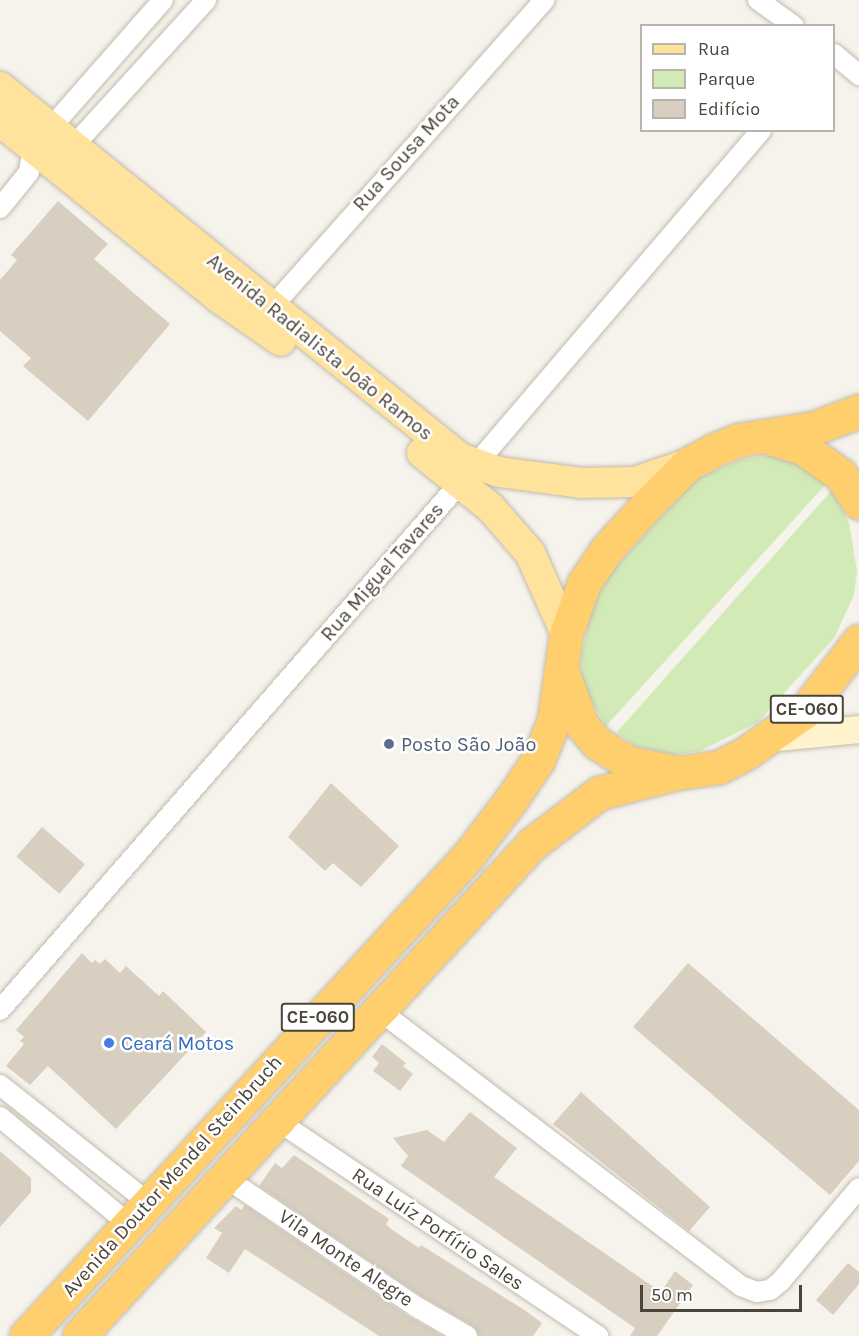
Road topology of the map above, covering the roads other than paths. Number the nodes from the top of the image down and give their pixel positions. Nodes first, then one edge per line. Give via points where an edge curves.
1 (163, 0) edge
2 (206, 0) edge
3 (544, 0) edge
4 (758, 0) edge
5 (791, 24) edge
6 (127, 38) junction
7 (835, 55) edge
8 (153, 59) junction
9 (859, 75) edge
10 (0, 87) edge
11 (0, 121) edge
12 (759, 132) edge
13 (49, 152) junction
14 (0, 208) edge
15 (271, 308) junction
16 (859, 411) edge
17 (770, 438) junction
18 (688, 464) junction
19 (468, 474) junction
20 (859, 503) edge
21 (566, 634) junction
22 (859, 641) edge
23 (561, 669) junction
24 (859, 729) edge
25 (766, 738) junction
26 (677, 773) junction
27 (0, 1010) edge
28 (380, 1011) junction
29 (0, 1085) edge
30 (0, 1116) edge
31 (278, 1121) junction
32 (226, 1178) junction
33 (859, 1188) edge
34 (139, 1214) junction
35 (26, 1336) edge
36 (80, 1336) edge
37 (467, 1336) edge
38 (598, 1336) edge

1 - 6 street
2 - 8 street
3 - 15 street, Rua Sousa Mota
4 - 5 street
6 - 8 street
6 - 13 street
7 - 9 street
8 - 13 street
10 - 13 main road, Avenida Radialista João Ramos
11 - 13 main road, Avenida Radialista João Ramos
12 - 19 street, Rua Miguel Tavares
13 - 14 street
13 - 15 main road, Avenida Radialista João Ramos
13 - 19 main road, Avenida Radialista João Ramos
15 - 19 main road, Avenida Radialista João Ramos via 442,446
16 - 17 highway, CE-060 via 849,418
17 - 18 highway, CE-060 via 739,440
17 - 20 highway via 803,448 841,476
18 - 19 main road, Avenida Radialista João Ramos via 635,482 581,483 498,472
18 - 21 highway, CE-060 via 607,549 584,583
19 - 21 main road, Avenida Radialista João Ramos via 490,507 531,553
19 - 27 street, Rua Miguel Tavares
21 - 23 highway, CE-060
22 - 25 highway, CE-060 via 804,712
23 - 26 highway via 582,725 597,744 629,763
23 - 34 highway, Avenida Doutor Mendel Steinbruch / CE-060 via 554,720 538,760 469,855
24 - 25 street
25 - 26 highway, CE-060 via 719,767
26 - 28 highway, Avenida Doutor Mendel Steinbruch / CE-060 via 599,793 562,818 532,844
28 - 31 highway, Avenida Doutor Mendel Steinbruch / CE-060
28 - 33 street via 741,1286 757,1292 771,1290 781,1281
29 - 34 street
30 - 34 street
31 - 32 highway, Avenida Doutor Mendel Steinbruch / CE-060
31 - 38 street, Rua Luíz Porfírio Sales
32 - 36 highway, Avenida Doutor Mendel Steinbruch / CE-060
32 - 37 street, Vila Monte Alegre
34 - 35 highway, Avenida Doutor Mendel Steinbruch / CE-060

